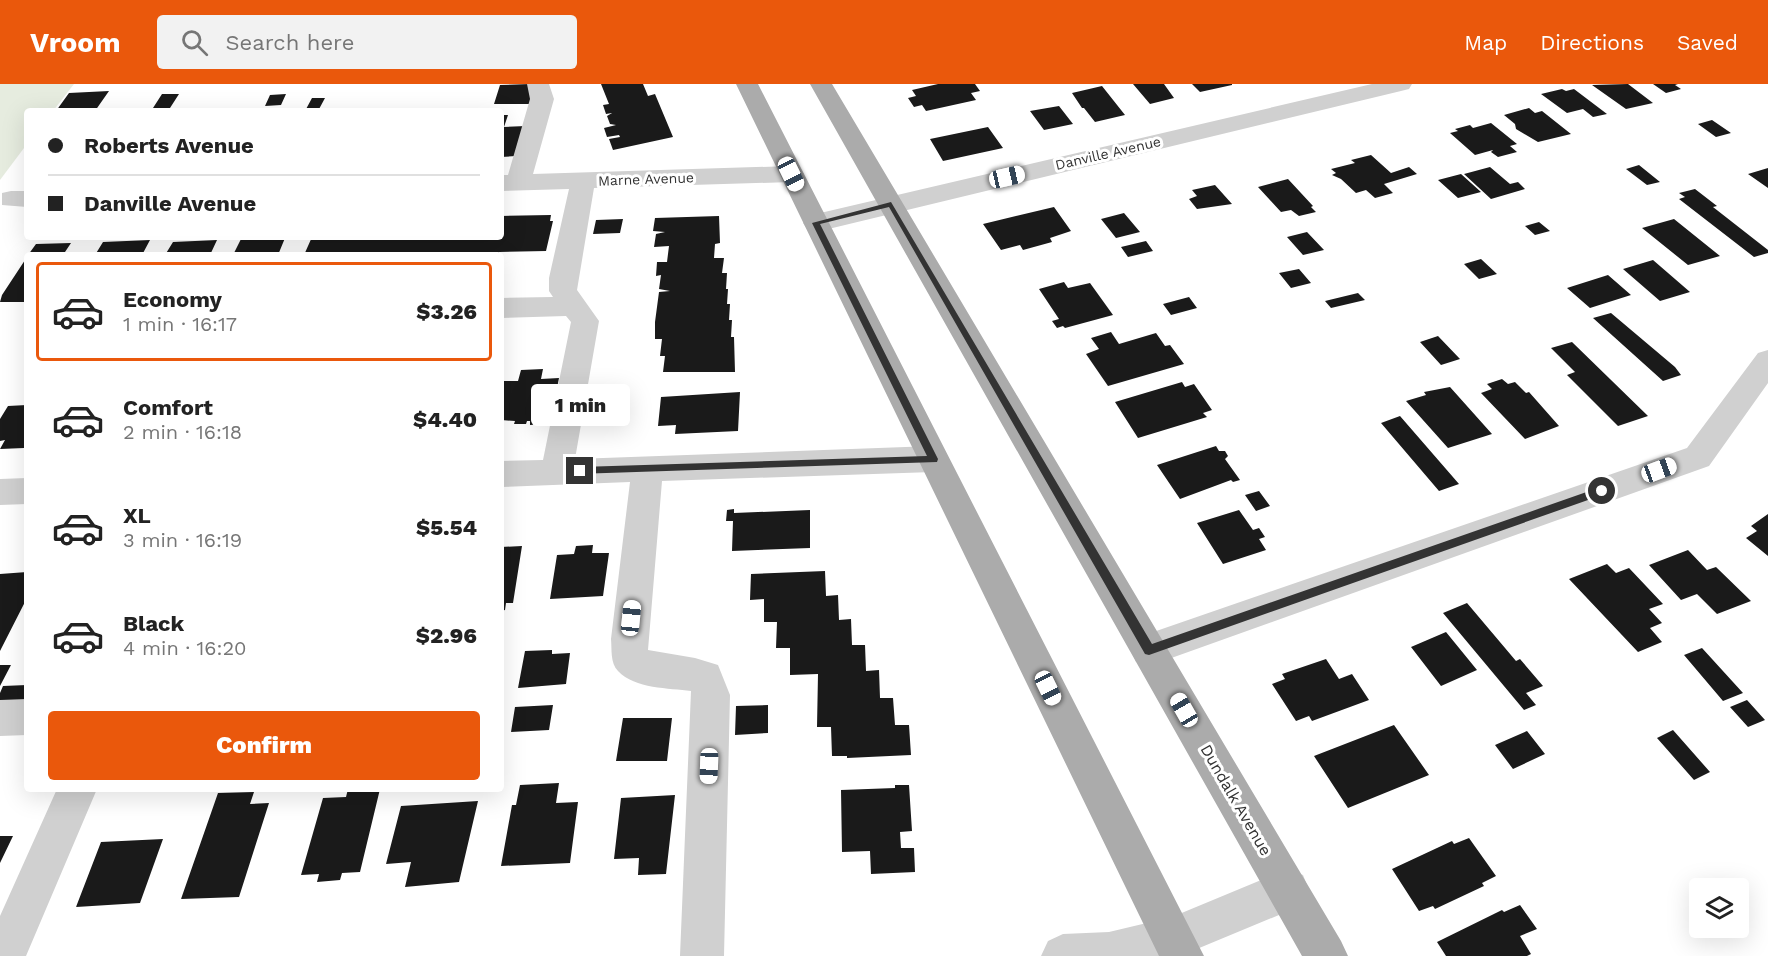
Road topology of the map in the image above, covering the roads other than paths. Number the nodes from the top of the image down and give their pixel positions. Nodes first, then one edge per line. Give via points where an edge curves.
1 (538, 84) edge
2 (747, 84) edge
3 (822, 84) edge
4 (1401, 84) edge
5 (791, 174) junction
6 (583, 181) junction
7 (509, 183) edge
8 (891, 204) junction
9 (816, 223) junction
10 (576, 306) junction
11 (504, 308) edge
12 (1768, 361) edge
13 (933, 459) junction
14 (648, 469) junction
15 (557, 472) junction
16 (504, 474) edge
17 (24, 491) edge
18 (0, 492) edge
19 (1149, 650) junction
20 (24, 717) edge
21 (0, 718) edge
22 (76, 792) edge
23 (1288, 890) junction
24 (1177, 947) edge
25 (4, 956) edge
26 (702, 956) edge
27 (1063, 956) edge
28 (1326, 956) edge

1 - 7 street via 542,99
2 - 5 main road
3 - 8 main road, Dundalk Avenue
4 - 8 street, Danville Avenue
5 - 6 street, Marne Avenue
5 - 9 main road
6 - 7 street, Marne Avenue
6 - 10 street via 563,278 563,291
8 - 9 street, Danville Avenue
8 - 19 main road, Dundalk Avenue
9 - 13 main road
10 - 11 street
10 - 15 street via 585,321
12 - 19 street via 1698,457
13 - 14 street
13 - 24 main road
14 - 15 street
14 - 26 street via 630,658 644,669 686,671 705,677 711,695
15 - 16 street
17 - 18 street
19 - 23 main road, Dundalk Avenue
20 - 21 street
22 - 25 street
23 - 24 street
23 - 28 main road, Dundalk Avenue
24 - 27 street

